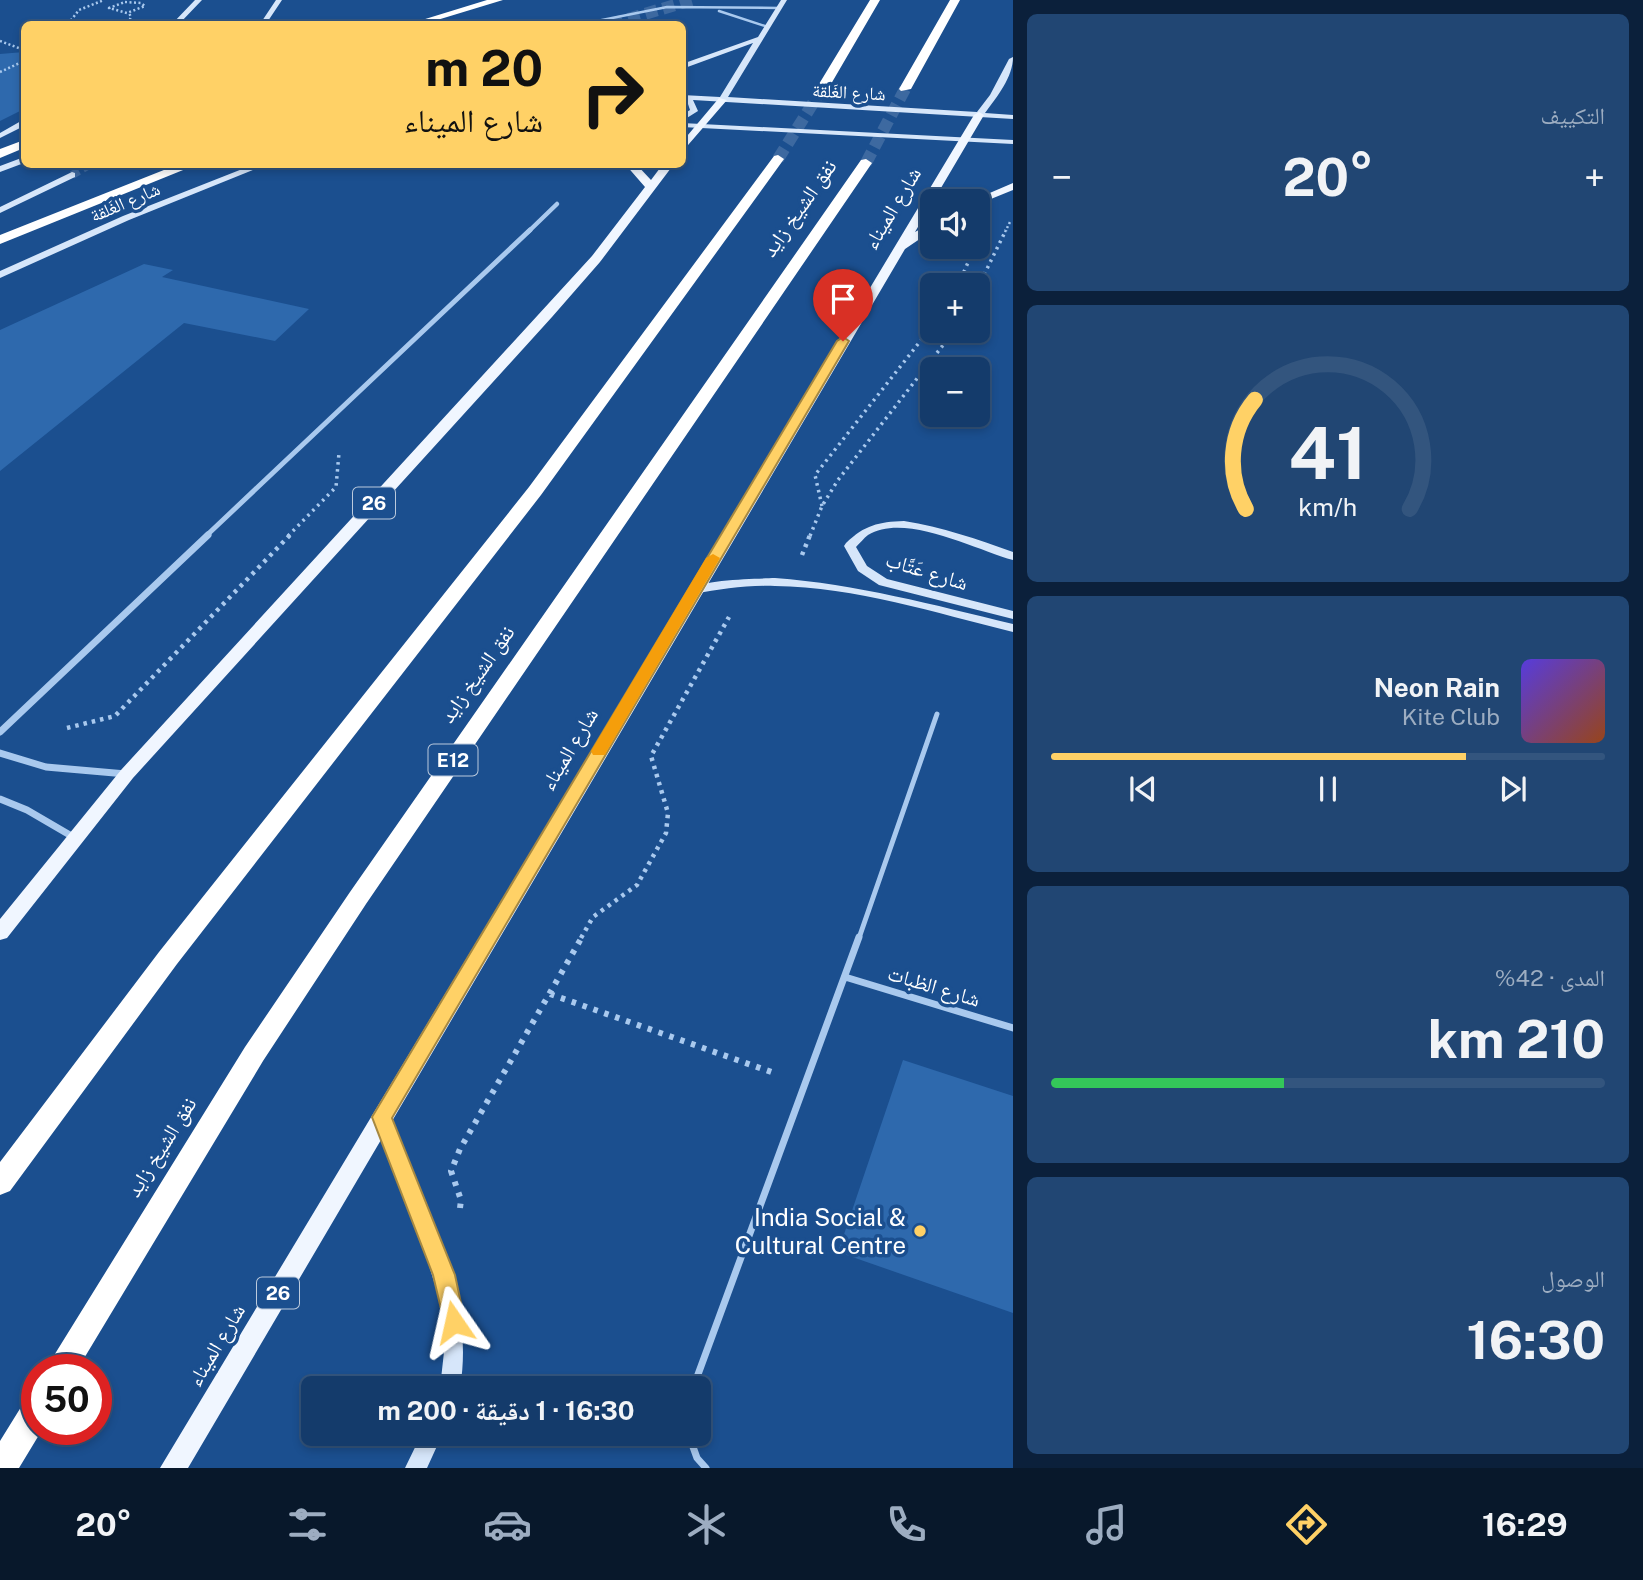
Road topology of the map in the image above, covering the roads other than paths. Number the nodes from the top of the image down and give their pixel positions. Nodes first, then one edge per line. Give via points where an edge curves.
1 (199, 0) edge
2 (279, 0) edge
3 (498, 0) edge
4 (784, 0) edge
5 (875, 0) edge
6 (955, 0) edge
7 (779, 8) junction
8 (706, 9) junction
9 (178, 21) edge
10 (265, 21) edge
11 (424, 21) edge
12 (597, 21) edge
13 (768, 27) junction
14 (763, 37) junction
15 (1013, 58) edge
16 (686, 66) edge
17 (825, 84) tunnel mouth
18 (905, 89) tunnel mouth
19 (686, 97) edge
20 (686, 99) edge
21 (722, 100) junction
22 (979, 115) junction
23 (686, 118) edge
24 (686, 123) edge
25 (1008, 123) edge
26 (21, 124) edge
27 (701, 126) junction
28 (0, 135) edge
29 (964, 139) junction
30 (1012, 142) edge
31 (686, 144) edge
32 (21, 145) edge
33 (0, 154) edge
34 (778, 159) tunnel mouth
35 (21, 161) edge
36 (866, 163) tunnel mouth
37 (182, 168) edge
38 (254, 168) edge
39 (634, 168) edge
40 (666, 168) edge
41 (0, 169) edge
42 (72, 175) tunnel mouth
43 (650, 186) junction
44 (1013, 186) edge
45 (990, 196) edge
46 (556, 204) dead end
47 (0, 210) edge
48 (920, 234) edge
49 (0, 240) edge
50 (897, 250) junction
51 (0, 275) edge
52 (1013, 555) edge
53 (694, 590) junction
54 (1013, 615) edge
55 (1013, 628) edge
56 (937, 714) dead end
57 (0, 732) edge
58 (0, 753) edge
59 (127, 774) junction
60 (0, 799) edge
61 (75, 838) junction
62 (0, 933) edge
63 (845, 977) junction
64 (1013, 1028) edge
65 (382, 1117) junction
66 (0, 1183) edge
67 (70, 1354) edge
68 (451, 1376) edge
69 (697, 1376) edge
70 (21, 1435) edge
71 (427, 1446) edge
72 (693, 1446) edge
73 (1, 1468) edge
74 (173, 1468) edge
75 (416, 1468) edge
76 (706, 1468) edge

1 - 9 main road
2 - 10 main road
3 - 11 highway
4 - 7 main road
5 - 17 highway
6 - 18 highway
7 - 8 lane
7 - 13 main road
8 - 12 lane via 667,7
8 - 13 lane
13 - 14 main road
14 - 16 main road
14 - 21 main road
15 - 22 main road, شارع الميناء / 26
19 - 21 main road, شارع الغَلقة
20 - 23 main road via 694,111
21 - 22 main road, شارع الغَلقة
21 - 27 main road
22 - 25 main road, شارع الغَلقة
22 - 29 main road, شارع الميناء / 26
24 - 27 main road, شارع الغَلقة
25 - 30 main road
26 - 28 main road
27 - 29 main road, شارع الغَلقة
27 - 31 main road
29 - 30 main road, شارع الغَلقة
29 - 50 main road, شارع الميناء / 26
32 - 33 highway
34 - 66 highway via 535,491 168,958
35 - 41 main road
36 - 67 highway, نفق الشيخ زايد / E12 via 254,1054
37 - 49 highway
38 - 51 main road, شارع الغَلقة via 126,218
39 - 43 main road
40 - 43 main road, 26
42 - 47 main road
43 - 59 main road, 26 via 548,314
44 - 45 main road
46 - 57 street
48 - 50 main road
50 - 53 main road, شارع الميناء / 26
52 - 54 main road, شارع عَتَّاب via 904,524 863,532 850,546 862,568 883,582
53 - 55 main road, شارع عَتَّاب via 742,582 794,581
53 - 65 main road, شارع الميناء / 26
56 - 63 lane
58 - 59 street via 31,764
59 - 61 main road, 26
60 - 61 street
61 - 62 main road, 26
63 - 64 lane, شارع الظبات
63 - 69 lane
65 - 68 main road via 453,1306 456,1339
65 - 74 main road, شارع الميناء / 26
70 - 73 highway
71 - 75 main road
72 - 76 lane

